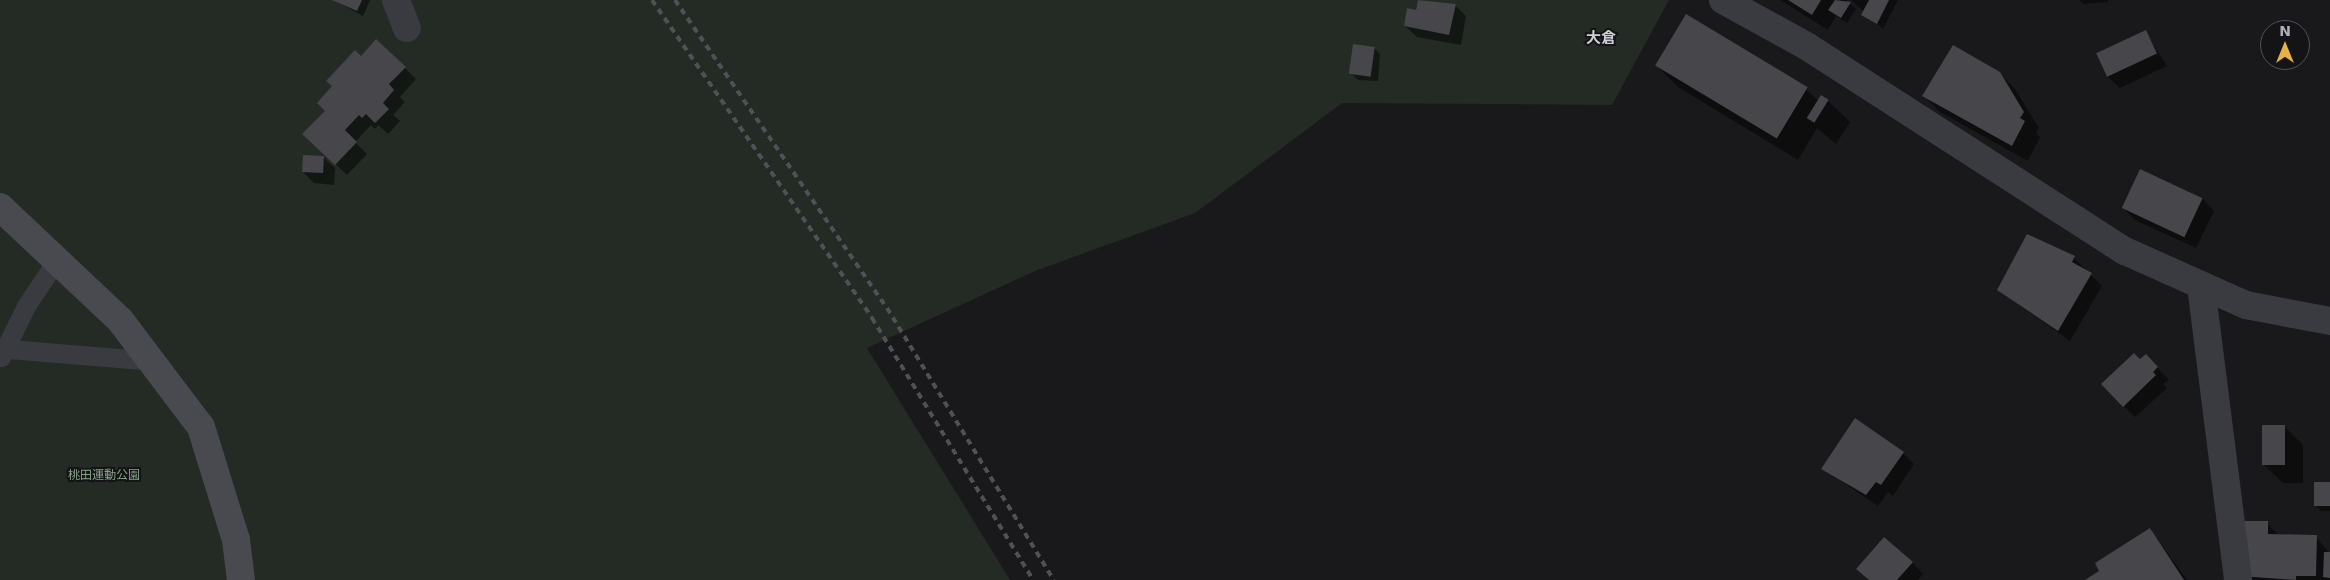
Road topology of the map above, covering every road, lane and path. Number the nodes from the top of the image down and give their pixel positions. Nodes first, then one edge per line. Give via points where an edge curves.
1 (396, 0) edge
2 (1723, 0) edge
3 (407, 28) dead end
4 (0, 206) edge
5 (58, 258) junction
6 (2201, 286) junction
7 (2330, 321) edge
8 (4, 353) edge
9 (155, 361) junction
10 (241, 580) edge
11 (2238, 580) edge

1 - 3 street
2 - 6 street via 1808,47 2125,251
4 - 5 street
5 - 8 lane via 26,306
5 - 9 street
6 - 7 street via 2246,305
6 - 11 street
8 - 9 lane
9 - 10 street via 201,427 236,540

